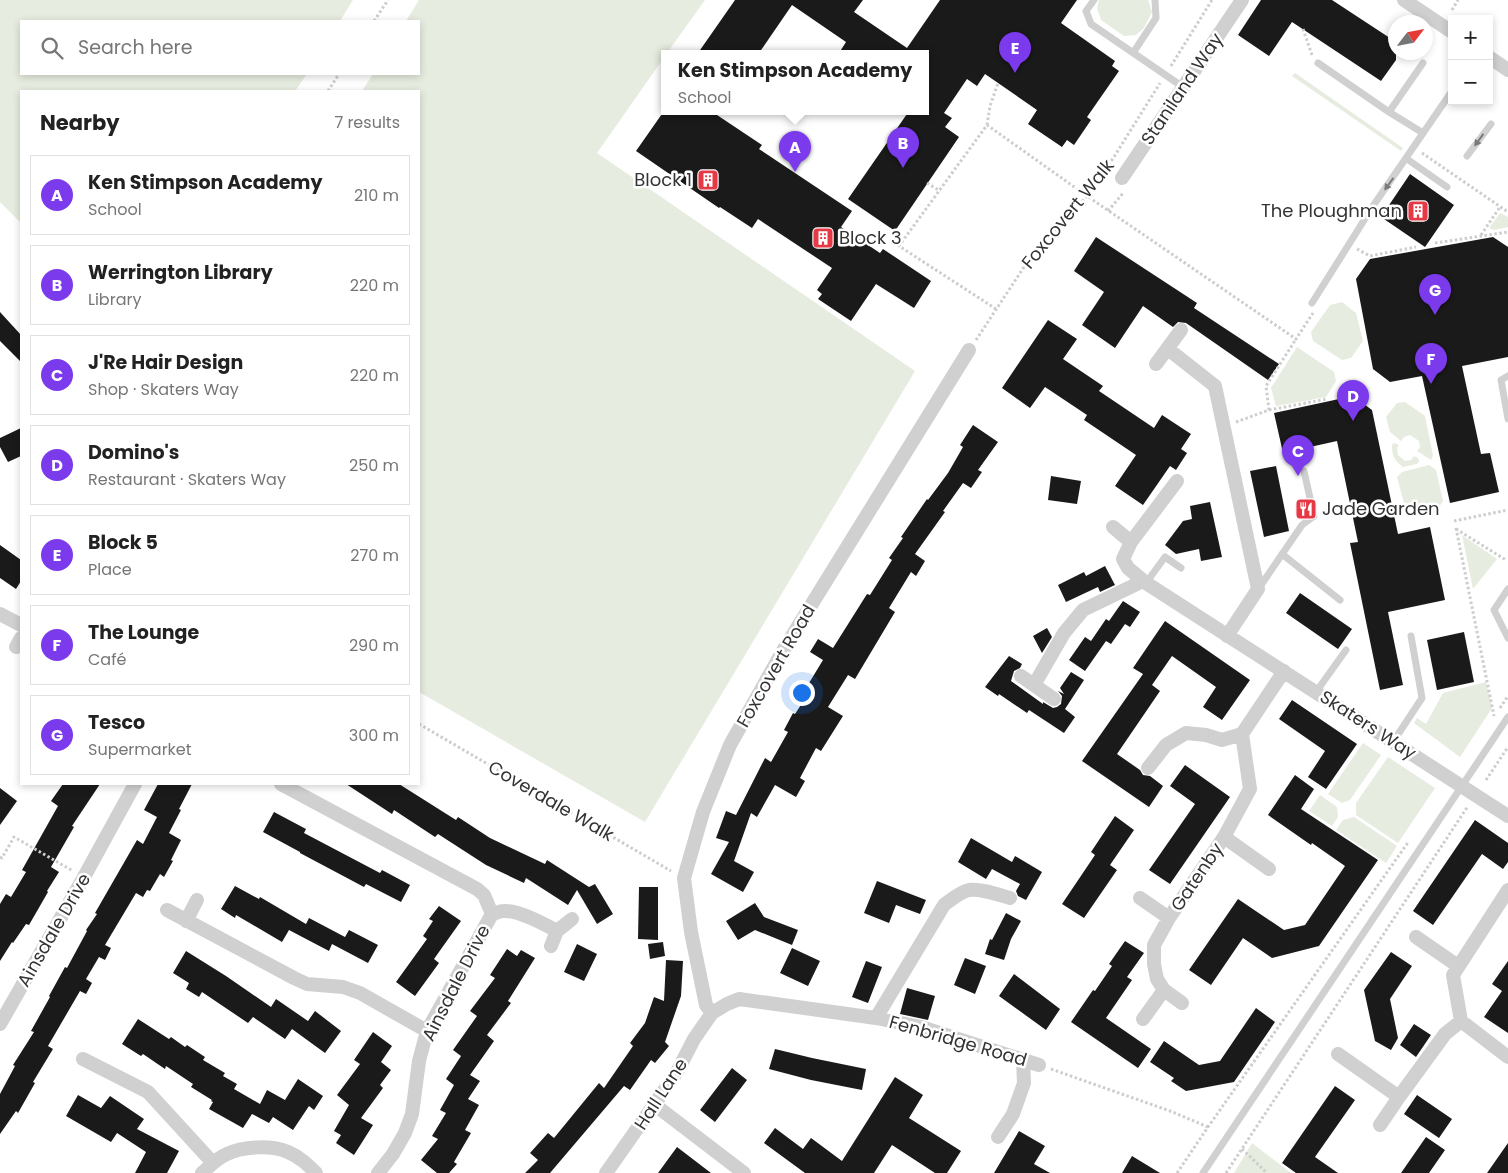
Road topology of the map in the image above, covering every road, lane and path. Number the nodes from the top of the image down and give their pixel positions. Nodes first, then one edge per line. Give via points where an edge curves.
1 (388, 0) edge
2 (1094, 0) edge
3 (1155, 0) edge
4 (1212, 0) edge
5 (1242, 0) edge
6 (1404, 0) edge
7 (1458, 0) edge
8 (1452, 10) dead end
9 (375, 20) edge
10 (1303, 29) dead end
11 (1448, 29) edge
12 (1133, 53) junction
13 (1493, 60) edge
14 (1318, 63) joint
15 (1423, 63) dead end
16 (1508, 70) edge
17 (338, 75) edge
18 (1165, 75) junction
19 (998, 83) dead end
20 (1183, 87) junction
21 (329, 90) edge
22 (1448, 98) edge
23 (1389, 112) junction
24 (1491, 124) dead end
25 (988, 125) junction
26 (1423, 133) junction
27 (1415, 146) junction
28 (1467, 156) dead end
29 (1407, 158) junction
30 (927, 183) dead end
31 (1124, 184) joint
32 (1447, 187) dead end
33 (940, 191) junction
34 (1087, 196) junction
35 (1500, 207) junction
36 (1108, 211) junction
37 (1508, 212) edge
38 (1508, 232) edge
39 (1481, 236) junction
40 (1435, 243) dead end
41 (1416, 247) dead end
42 (1356, 248) dead end
43 (1312, 303) dead end
44 (996, 309) junction
45 (1181, 330) dead end
46 (1168, 348) junction
47 (969, 350) joint
48 (1156, 364) dead end
49 (1508, 376) edge
50 (1326, 399) dead end
51 (1269, 410) junction
52 (1508, 419) edge
53 (1224, 426) junction
54 (1304, 471) dead end
55 (1177, 481) dead end
56 (1508, 510) edge
57 (1454, 521) dead end
58 (1113, 527) dead end
59 (1131, 542) junction
60 (1282, 554) junction
61 (1506, 560) dead end
62 (1181, 568) dead end
63 (1145, 582) junction
64 (1258, 589) junction
65 (1508, 589) edge
66 (1340, 600) dead end
67 (0, 614) edge
68 (20, 624) edge
69 (1227, 636) junction
70 (1411, 636) dead end
71 (1508, 638) edge
72 (1346, 650) dead end
73 (1284, 672) junction
74 (1021, 676) dead end
75 (1034, 685) junction
76 (1316, 692) junction
77 (1054, 699) dead end
78 (1494, 716) dead end
79 (1508, 717) edge
80 (420, 725) edge
81 (1242, 734) junction
82 (1393, 742) junction
83 (1508, 747) edge
84 (1148, 768) dead end
85 (1486, 780) dead end
86 (134, 785) edge
87 (284, 785) edge
88 (1462, 786) junction
89 (1468, 806) dead end
90 (1508, 816) edge
91 (1224, 837) junction
92 (1412, 838) dead end
93 (0, 857) edge
94 (1269, 869) dead end
95 (84, 877) junction
96 (684, 878) junction
97 (1508, 890) edge
98 (1010, 898) dead end
99 (1140, 898) dead end
100 (197, 900) dead end
101 (167, 910) dead end
102 (492, 914) junction
103 (1169, 918) junction
104 (572, 920) dead end
105 (186, 921) junction
106 (556, 931) junction
107 (1416, 937) dead end
108 (551, 946) dead end
109 (1458, 966) junction
110 (1164, 990) junction
111 (1182, 1003) dead end
112 (712, 1013) junction
113 (876, 1018) junction
114 (1143, 1019) dead end
115 (1461, 1021) junction
116 (0, 1024) edge
117 (427, 1031) junction
118 (1338, 1054) dead end
119 (1508, 1057) edge
120 (83, 1059) dead end
121 (1023, 1060) junction
122 (1039, 1065) joint
123 (1399, 1098) junction
124 (655, 1105) junction
125 (1380, 1125) dead end
126 (1208, 1127) junction
127 (998, 1137) dead end
128 (1242, 1149) junction
129 (213, 1163) junction
130 (202, 1173) edge
131 (316, 1173) edge
132 (378, 1173) edge
133 (606, 1173) edge
134 (744, 1173) edge
135 (1177, 1173) edge
136 (1203, 1173) edge
137 (1226, 1173) edge
138 (1267, 1173) edge

1 - 9 path
2 - 12 lane via 1086,11 1091,24
3 - 12 lane via 1156,18
4 - 18 path, Foxcovert Walk
5 - 20 street, Staniland Way
6 - 11 street
7 - 8 path
10 - 14 path
12 - 18 lane
13 - 16 street
14 - 23 lane
15 - 23 lane
17 - 21 path
18 - 20 lane
18 - 34 path, Foxcovert Walk
19 - 25 path
20 - 31 street, Staniland Way
22 - 26 lane
23 - 26 lane
24 -> 28 lane
25 - 33 path
25 - 34 path
26 - 27 lane
27 - 29 lane
27 - 35 path
29 - 32 lane
29 -> 43 lane
30 - 33 path
31 - 36 path
33 - 44 path via 900,246
34 - 36 path
34 - 44 path, Foxcovert Walk via 1024,267
35 - 37 path
35 - 39 path
36 - 51 path via 1297,340 1266,386
38 - 39 path
39 - 40 path
41 - 42 path via 1370,256
44 - 47 path, Foxcovert Walk
45 - 46 street
46 - 48 street
46 - 53 street via 1215,386
47 - 96 street, Foxcovert Road via 784,649 730,745 703,812
49 - 52 lane via 1501,380
50 - 51 path
51 - 53 path
53 - 64 street
54 - 60 lane via 1314,516 1302,525
55 - 59 street
56 - 57 path
58 - 59 street
59 - 63 street, Skaters Way via 1123,560
60 - 64 lane
60 - 66 lane
61 - 78 path via 1456,528
62 - 63 lane via 1165,557
63 - 69 street, Skaters Way
63 - 75 street via 1083,610 1064,633
64 - 69 street
65 - 71 lane via 1494,610
67 - 68 street
69 - 73 street, Skaters Way
70 - 82 lane via 1422,698
72 - 76 lane
73 - 76 street, Skaters Way
73 - 81 street
74 - 75 street
75 - 77 street
76 - 82 street, Skaters Way
79 - 88 lane
80 - 96 path, Coverdale Walk
81 - 84 street via 1222,740 1186,733 1166,745
81 - 91 street, Gatenby via 1250,789
82 - 88 street, Skaters Way
83 - 85 path
86 - 95 street, Ainsdale Drive
87 - 102 street, Ainsdale Drive via 477,889
88 - 90 street, Skaters Way
88 - 136 lane
89 - 128 path
91 - 94 street, Gatenby
91 - 103 street, Gatenby
92 - 126 path
93 - 95 path via 14,837
95 - 116 street, Ainsdale Drive
96 - 112 street, Foxcovert Road via 706,1005
97 - 109 street
98 - 113 street, Fenbridge Road via 970,890 944,905
99 - 103 street, Gatenby
100 - 105 street
101 - 105 street
102 - 106 street via 515,913 540,921
102 - 117 street, Ainsdale Drive
103 - 110 street, Gatenby via 1154,945 1157,979
104 - 106 street
105 - 117 street via 307,984 343,987 360,993
106 - 108 street
107 - 109 street
109 - 115 street via 1452,975
110 - 111 street
110 - 114 street
112 - 113 street, Fenbridge Road via 739,999
112 - 124 street, Hall Lane
113 - 121 street, Fenbridge Road via 921,1027
115 - 119 street
115 - 123 street via 1445,1034
117 - 132 street, Ainsdale Drive via 409,1124 393,1154
118 - 123 street
120 - 129 street via 148,1092
121 - 122 street, Fenbridge Road
121 - 127 street via 1024,1082 1013,1114
122 - 126 path
123 - 125 street
124 - 133 street, Hall Lane
124 - 134 street
126 - 135 path
128 - 137 path
128 - 138 path
129 - 130 street
129 - 131 street via 246,1148 267,1148 287,1152

